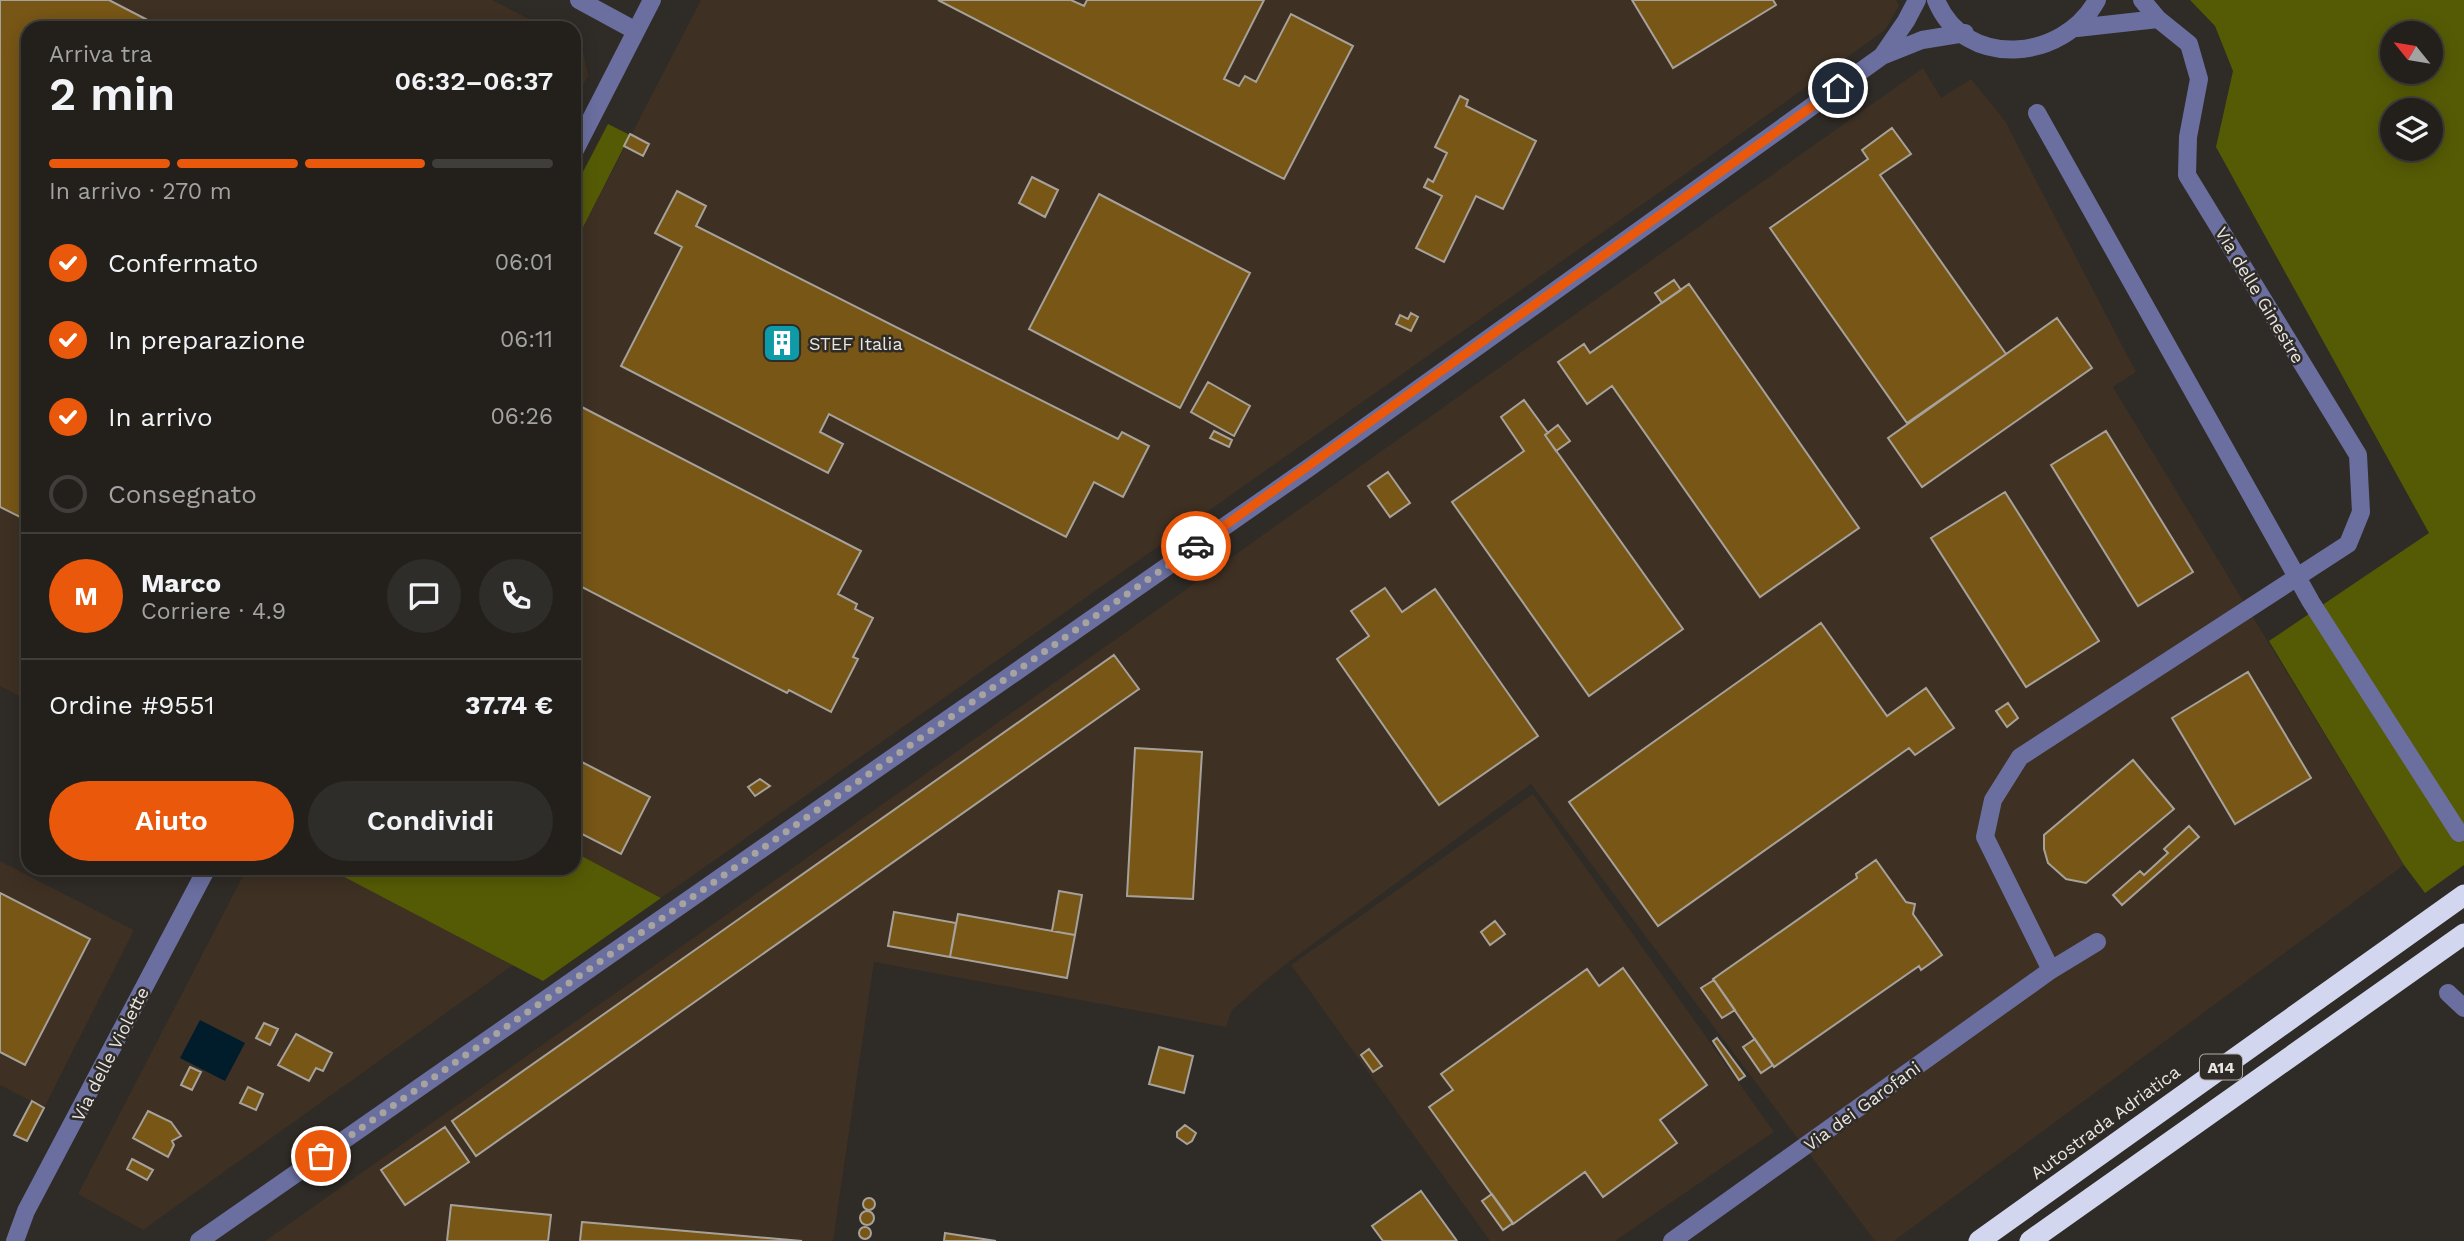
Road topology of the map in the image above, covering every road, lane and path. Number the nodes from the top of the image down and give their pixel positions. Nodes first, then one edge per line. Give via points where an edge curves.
1 (579, 0) edge
2 (652, 0) edge
3 (1917, 0) edge
4 (1936, 0) edge
5 (2098, 0) edge
6 (2142, 0) edge
7 (2158, 19) junction
8 (2077, 28) junction
9 (636, 31) junction
10 (1965, 33) junction
11 (1882, 56) junction
12 (2037, 113) dead end
13 (581, 138) edge
14 (2459, 833) dead end
15 (203, 875) edge
16 (2464, 895) edge
17 (2464, 934) edge
18 (2097, 942) dead end
19 (2051, 970) junction
20 (2448, 993) dead end
21 (2464, 1008) edge
22 (17, 1239) edge
23 (199, 1241) edge
24 (1672, 1241) edge
25 (1979, 1241) edge
26 (2030, 1241) edge

1 - 9 street
2 - 9 street
3 - 11 street
4 - 10 street via 1949,22
5 - 8 street
6 - 7 street, Via delle Ginestre
7 - 8 street
7 - 19 street, Via delle Ginestre via 2189,44 2199,79 2188,137 2187,175 2358,455 2361,512 2348,544 2020,757 1993,800 1985,837
8 - 10 street via 2032,50 2004,50 1974,41
9 - 13 street
10 - 11 street via 1922,40
11 - 23 street via 1307,469
12 - 14 street via 2311,602
15 - 22 street, Via delle Violette via 26,1211
16 - 25 highway, Autostrada Adriatica / A14
17 - 26 highway, A14
18 - 19 street, Via dei Garofani
19 - 24 street, Via dei Garofani
20 - 21 street

